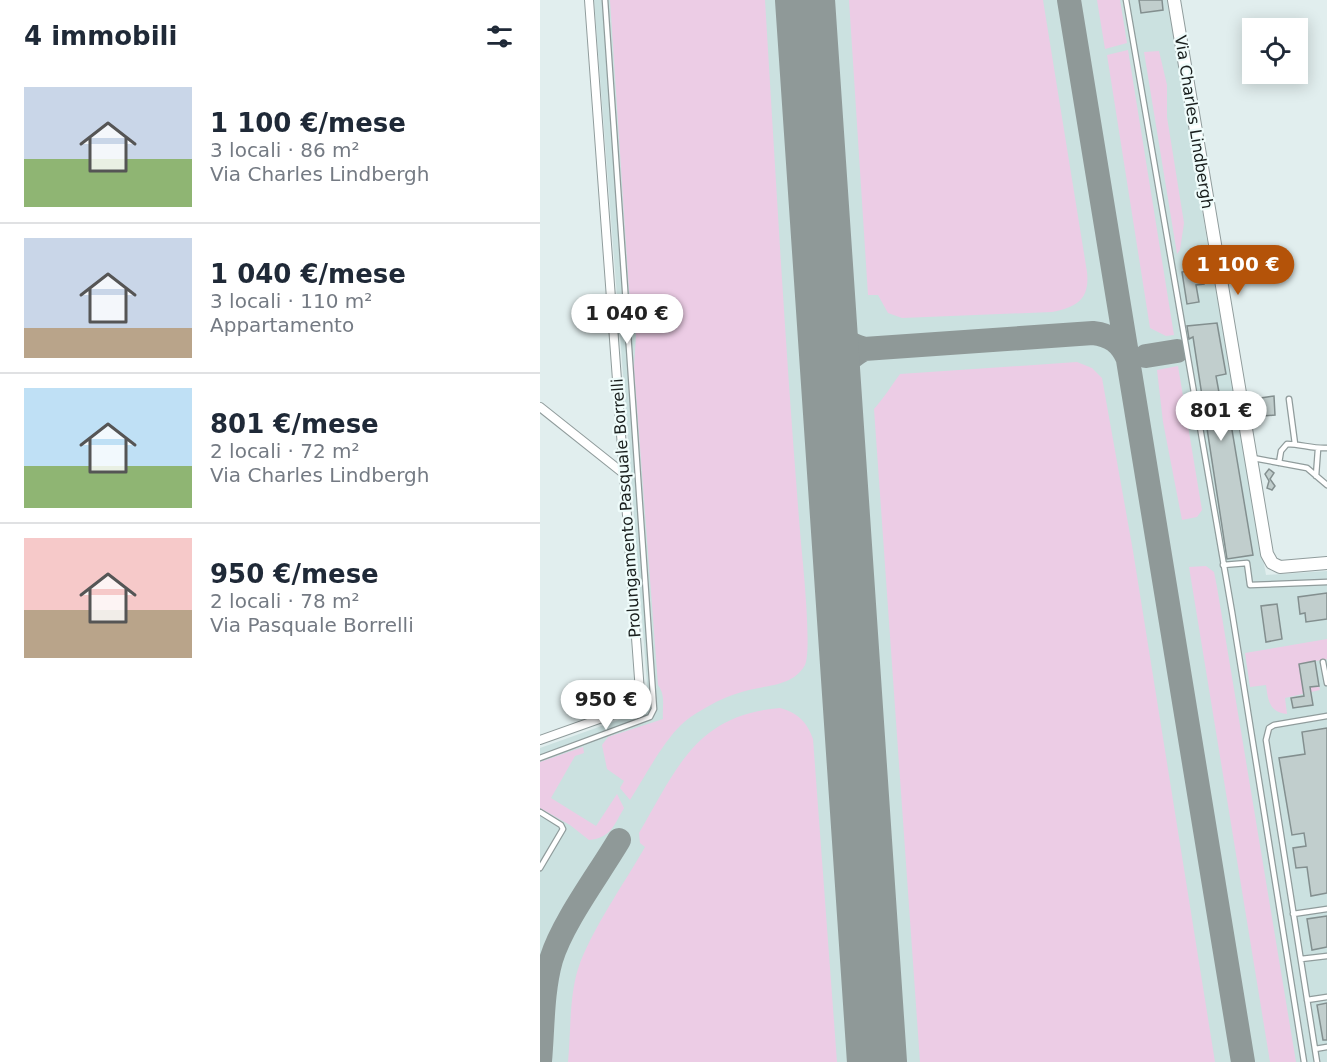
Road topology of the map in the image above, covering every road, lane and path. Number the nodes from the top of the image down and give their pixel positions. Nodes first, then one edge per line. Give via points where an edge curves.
1 (589, 0) edge
2 (605, 0) edge
3 (1126, 0) edge
4 (1174, 0) edge
5 (1290, 399) dead end
6 (540, 407) edge
7 (1295, 444) junction
8 (1327, 448) edge
9 (1318, 449) junction
10 (1251, 457) junction
11 (1279, 463) junction
12 (623, 473) junction
13 (1316, 476) junction
14 (1327, 485) edge
15 (1327, 563) edge
16 (1223, 565) junction
17 (1327, 582) edge
18 (1323, 662) dead end
19 (1327, 683) edge
20 (1327, 716) edge
21 (540, 740) edge
22 (540, 758) edge
23 (540, 812) edge
24 (540, 868) edge
25 (1327, 909) edge
26 (1293, 914) junction
27 (1327, 956) edge
28 (1300, 959) junction
29 (1327, 997) edge
30 (1307, 1000) junction
31 (1327, 1047) edge
32 (1315, 1049) junction
33 (1304, 1062) edge
34 (1317, 1062) edge

1 - 12 street, Prolungamento Pasquale Borrelli
2 - 22 lane via 654,709 650,717
3 - 16 lane
4 - 10 street, Via Charles Lindbergh
5 - 7 lane
6 - 12 street
7 - 9 lane
7 - 11 lane via 1287,444 1281,451
8 - 9 lane
9 - 13 lane
10 - 11 lane
10 - 15 street, Via Charles Lindbergh via 1267,554 1272,562 1280,567
11 - 13 lane via 1307,468
12 - 21 street, Prolungamento Pasquale Borrelli via 639,701 633,707
13 - 14 lane
16 - 17 lane via 1247,563 1250,585
16 - 33 lane
18 - 19 lane
20 - 26 lane via 1274,725 1266,740
23 - 24 lane via 564,829
25 - 26 lane
26 - 28 lane
27 - 28 lane
28 - 30 lane
29 - 30 lane
30 - 32 lane
31 - 32 lane
32 - 34 lane

